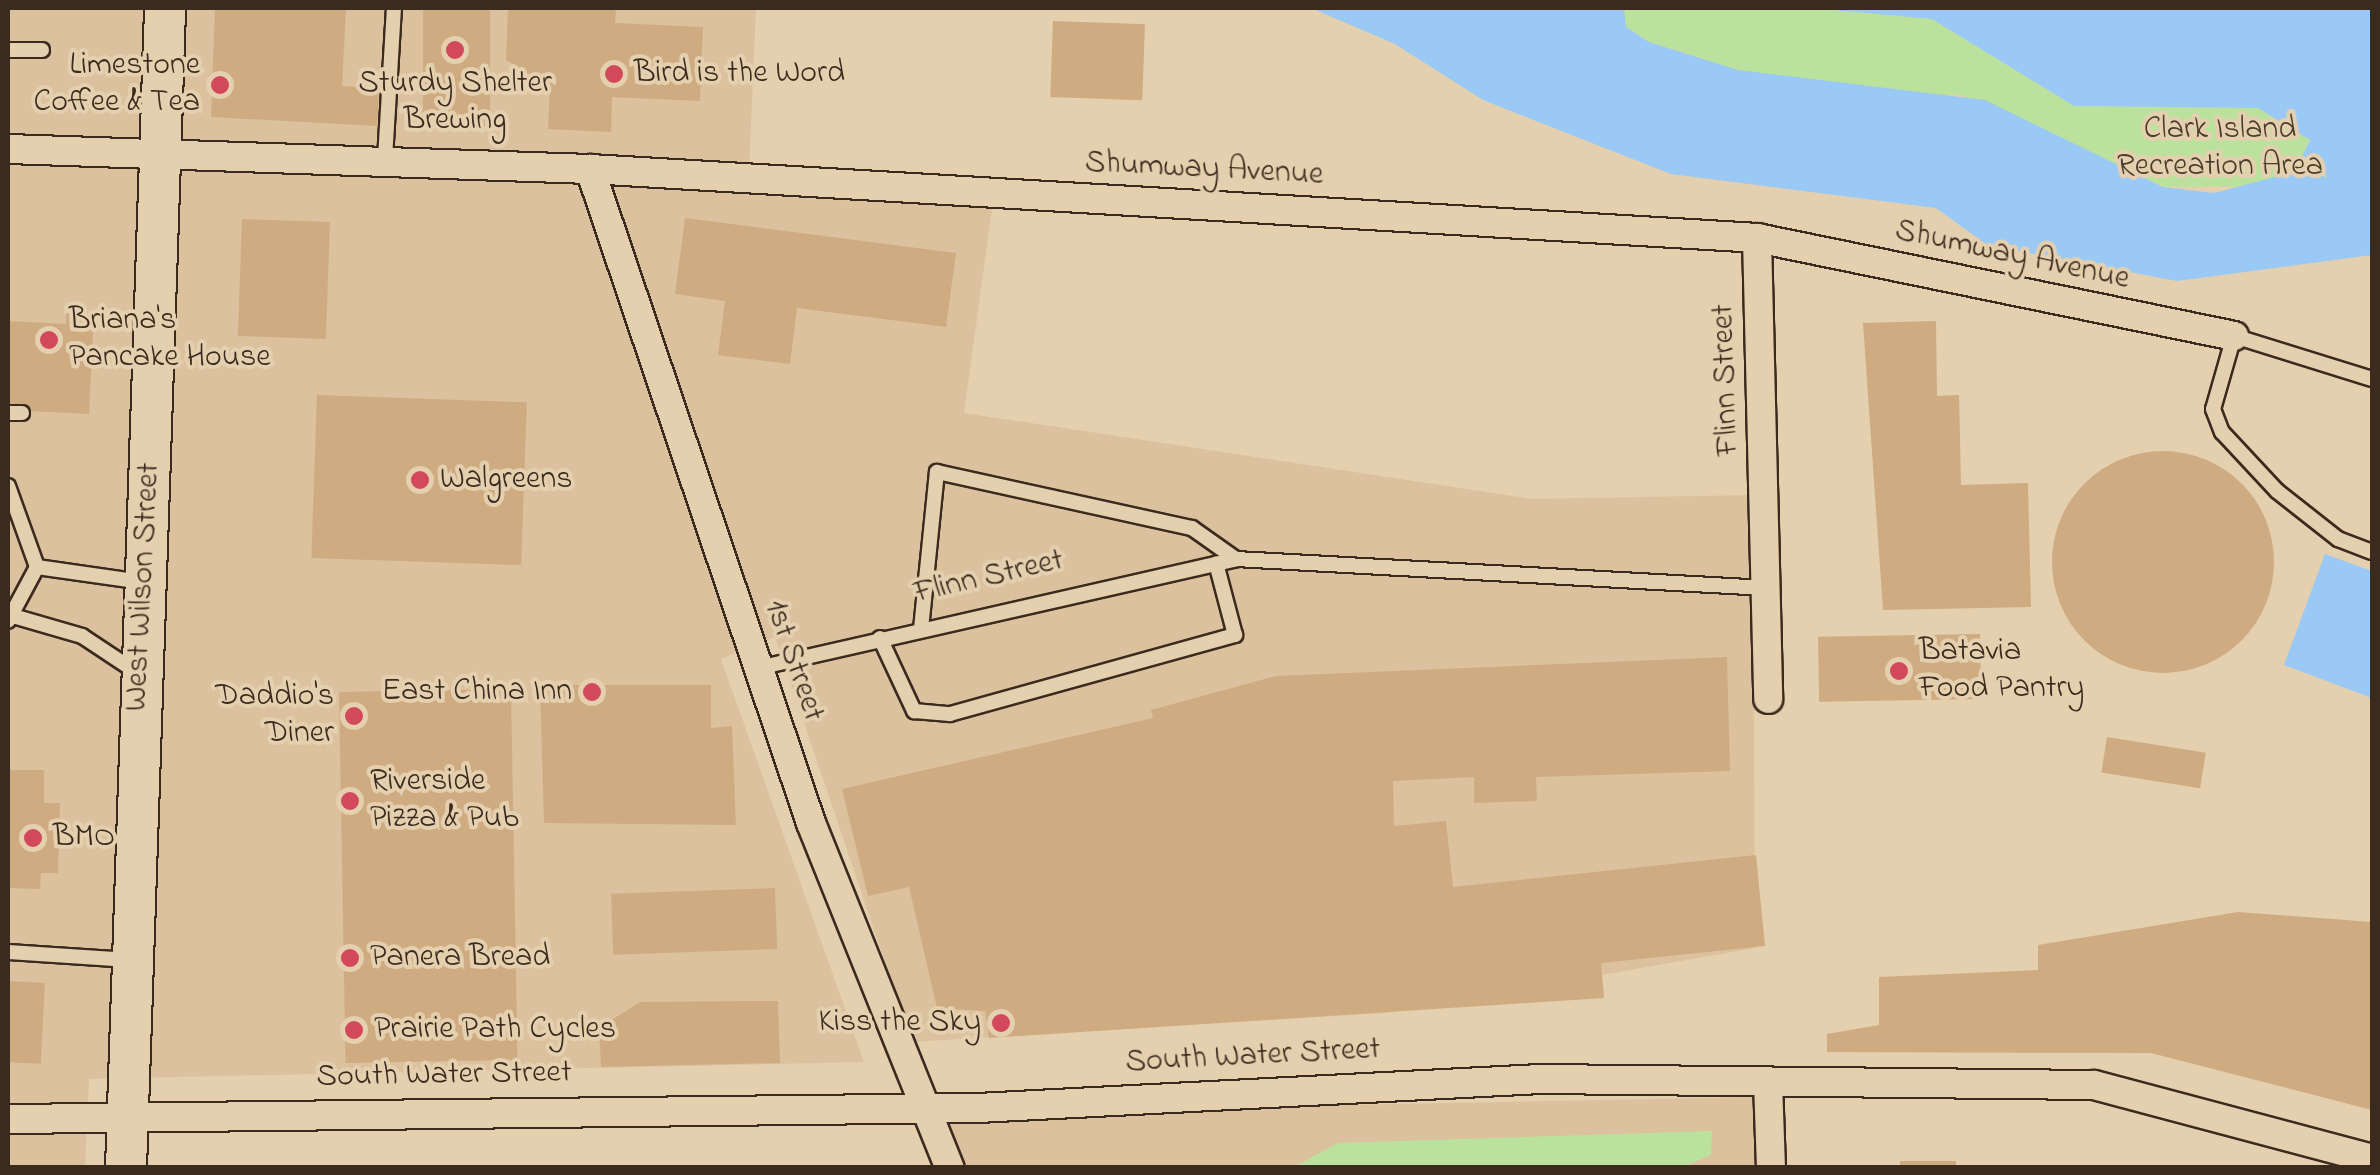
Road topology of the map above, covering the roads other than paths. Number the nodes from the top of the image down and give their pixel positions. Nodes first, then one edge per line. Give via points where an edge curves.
1 (165, 8) edge
2 (394, 8) edge
3 (8, 50) edge
4 (42, 50) dead end
5 (8, 150) edge
6 (160, 152) junction
7 (385, 160) junction
8 (590, 169) junction
9 (1757, 238) junction
10 (2234, 336) junction
11 (2372, 378) edge
12 (8, 486) edge
13 (2372, 552) edge
14 (1236, 558) junction
15 (1216, 563) junction
16 (37, 567) junction
17 (144, 582) junction
18 (1768, 588) junction
19 (10, 619) edge
20 (921, 629) junction
21 (880, 638) junction
22 (758, 668) junction
23 (138, 673) junction
24 (1768, 699) dead end
25 (8, 952) edge
26 (131, 960) junction
27 (1768, 1082) junction
28 (922, 1108) junction
29 (127, 1118) junction
30 (8, 1119) edge
31 (2372, 1159) edge
32 (126, 1168) edge
33 (950, 1168) edge
34 (1771, 1168) edge

1 - 6 main road, West Wilson Street
2 - 7 lane
3 - 4 lane
5 - 6 street, Shumway Avenue
6 - 7 street, Shumway Avenue
6 - 17 main road, West Wilson Street
7 - 8 street, Shumway Avenue
8 - 9 street, Shumway Avenue
8 - 22 street, 1st Street
9 - 10 street, Shumway Avenue
9 - 18 street, Flinn Street
10 - 11 lane
10 - 13 lane via 2213,409 2222,432 2277,491 2338,538
12 - 16 lane
14 - 15 lane, Flinn Street
14 - 18 lane
14 - 20 lane via 1192,528 937,472
15 - 20 lane, Flinn Street
15 - 21 lane via 1235,635 950,714 914,710
16 - 17 lane
16 - 19 lane
17 - 23 main road, West Wilson Street
18 - 24 street, Flinn Street
19 - 23 lane via 82,636
20 - 21 lane, Flinn Street
21 - 22 lane, Flinn Street
22 - 28 street, 1st Street
23 - 26 main road, West Wilson Street
25 - 26 lane
26 - 29 main road, West Wilson Street
27 - 28 street, South Water Street via 1540,1080
27 - 31 street, South Water Street via 2126,1088
27 - 34 street
28 - 29 street, South Water Street
28 - 33 street, 1st Street
29 - 30 street, South Water Street
29 - 32 main road, West Wilson Street

